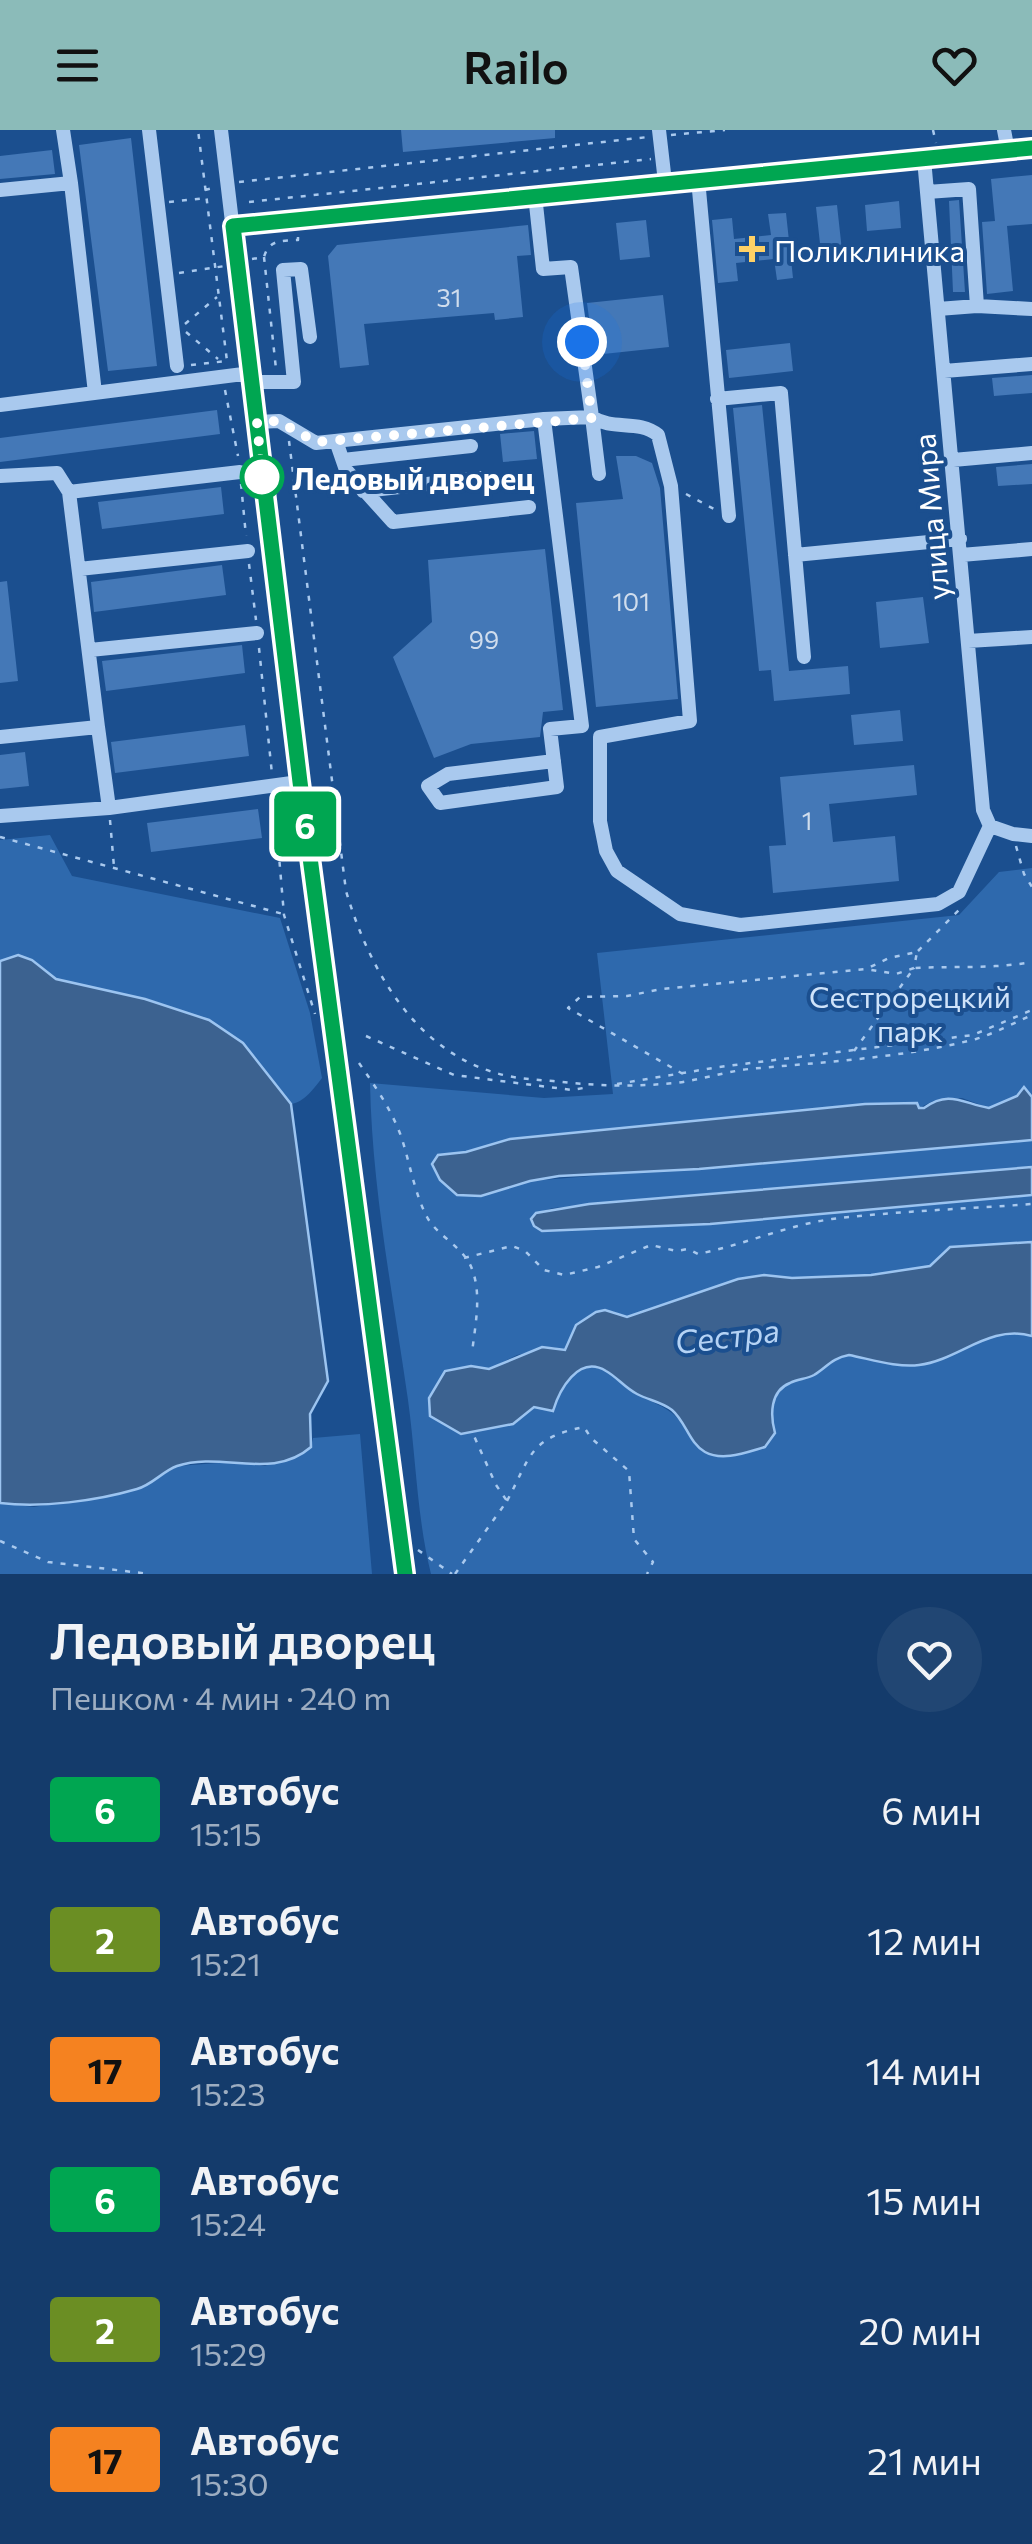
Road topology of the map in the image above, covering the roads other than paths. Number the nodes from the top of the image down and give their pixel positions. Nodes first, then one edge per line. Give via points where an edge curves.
1 (63, 130) edge
2 (150, 130) edge
3 (221, 130) edge
4 (1004, 130) edge
5 (659, 133) edge
6 (1032, 148) edge
7 (1008, 150) junction
8 (924, 158) junction
9 (698, 179) junction
10 (665, 182) junction
11 (71, 183) junction
12 (0, 190) edge
13 (927, 192) junction
14 (535, 195) junction
15 (233, 226) junction
16 (977, 306) junction
17 (938, 309) junction
18 (1032, 309) edge
19 (310, 337) dead end
20 (1032, 364) edge
21 (177, 366) road end
22 (944, 371) junction
23 (252, 378) junction
24 (94, 393) junction
25 (717, 399) junction
26 (0, 405) edge
27 (592, 418) junction
28 (544, 420) junction
29 (257, 422) junction
30 (336, 440) junction
31 (471, 446) dead end
32 (1032, 454) edge
33 (343, 460) junction
34 (953, 460) junction
35 (240, 472) road end
36 (600, 474) dead end
37 (0, 476) edge
38 (482, 478) dead end
39 (363, 491) junction
40 (69, 492) junction
41 (529, 507) dead end
42 (729, 516) road end
43 (960, 547) junction
44 (1032, 549) edge
45 (248, 551) road end
46 (795, 555) junction
47 (79, 568) junction
48 (257, 632) road end
49 (1032, 637) edge
50 (968, 641) junction
51 (90, 650) junction
52 (804, 657) dead end
53 (98, 727) junction
54 (0, 738) edge
55 (554, 761) junction
56 (300, 782) junction
57 (110, 808) junction
58 (0, 816) edge
59 (990, 826) junction
60 (1032, 836) edge
61 (405, 1574) edge

1 - 11 street
2 - 21 street
3 - 15 street
4 - 7 street
5 - 10 street
6 - 7 street
7 - 8 street
8 - 9 street
8 - 13 street, улица Мира
9 - 10 street
9 - 25 street
10 - 14 street
11 - 12 street
11 - 24 street
13 - 16 street via 969,189
13 - 17 street, улица Мира
14 - 15 street
14 - 27 street via 543,269 571,267
15 - 23 street
16 - 17 street
16 - 18 street
17 - 22 street, улица Мира
19 - 23 street via 301,269 283,270 294,382
20 - 22 street
22 - 34 street, улица Мира
23 - 24 street via 222,369
23 - 29 street
24 - 26 street
25 - 42 street
25 - 46 street via 780,393
27 - 28 street
27 - 36 street
27 - 59 street via 658,434 672,486 690,721 600,737 600,821 617,872 680,914 740,924 938,904 959,892
28 - 30 street
28 - 55 street via 582,726 550,729
29 - 30 street via 278,421 316,442
29 - 56 street
30 - 33 street
31 - 33 street
32 - 34 street
33 - 39 street
34 - 43 street, улица Мира
35 - 40 street
37 - 40 street via 57,474
38 - 39 street
39 - 41 street via 393,522
40 - 47 street
43 - 44 street
43 - 46 street
43 - 50 street, улица Мира
45 - 47 street
46 - 52 street
47 - 51 street
48 - 51 street
49 - 50 street
50 - 59 street, улица Мира via 983,810
51 - 53 street
53 - 54 street
53 - 57 street
55 - 55 street via 557,787 440,803 428,786 448,774
56 - 57 street
56 - 61 street
57 - 58 street
59 - 60 street

